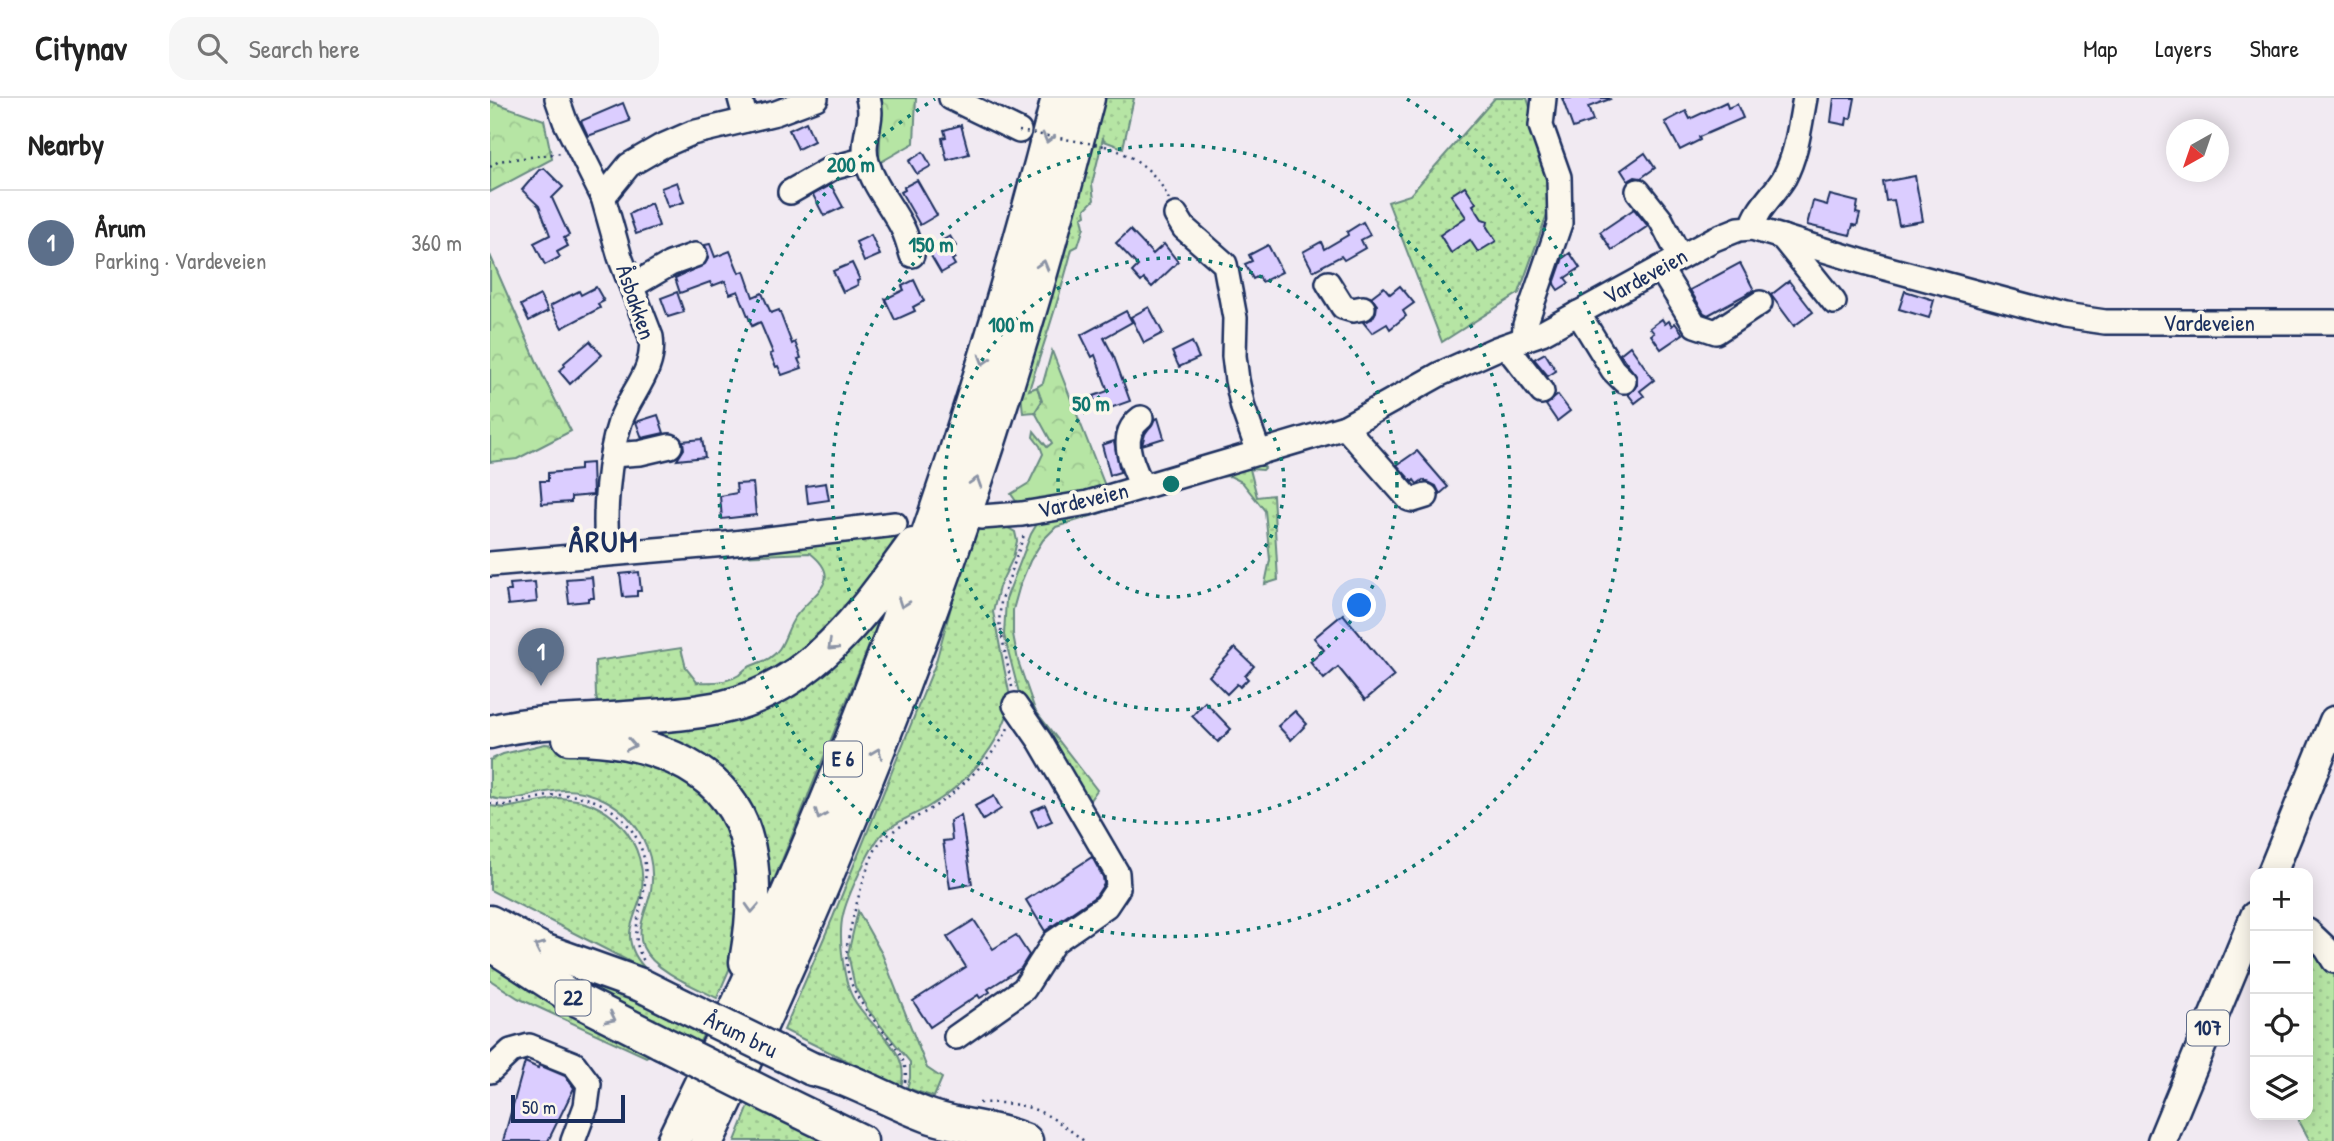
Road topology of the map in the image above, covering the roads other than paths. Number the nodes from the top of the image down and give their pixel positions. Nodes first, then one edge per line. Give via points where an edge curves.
1 (556, 98) edge
2 (816, 98) edge
3 (869, 98) edge
4 (951, 98) edge
5 (1058, 98) edge
6 (1088, 98) edge
7 (1544, 98) edge
8 (1805, 98) edge
9 (743, 109) edge
10 (1019, 131) road end
11 (866, 159) junction
12 (1637, 191) dead end
13 (790, 192) dead end
14 (603, 197) junction
15 (1176, 215) road end
16 (1752, 228) junction
17 (1782, 237) junction
18 (695, 255) dead end
19 (912, 255) dead end
20 (1670, 262) junction
21 (1328, 283) dead end
22 (632, 286) junction
23 (1834, 302) dead end
24 (1760, 303) dead end
25 (1363, 308) dead end
26 (1578, 313) junction
27 (2334, 322) edge
28 (1515, 342) junction
29 (1624, 381) dead end
30 (1542, 392) dead end
31 (1142, 418) dead end
32 (1345, 427) junction
33 (670, 446) dead end
34 (1259, 453) junction
35 (612, 455) junction
36 (1142, 486) junction
37 (1426, 496) dead end
38 (934, 515) junction
39 (981, 517) dead end
40 (895, 524) dead end
41 (608, 552) junction
42 (490, 564) edge
43 (1015, 705) road end
44 (2334, 721) edge
45 (490, 732) edge
46 (490, 750) edge
47 (2274, 868) edge
48 (490, 922) edge
49 (2250, 928) edge
50 (2309, 931) edge
51 (490, 944) edge
52 (2334, 961) edge
53 (740, 998) junction
54 (956, 1037) dead end
55 (812, 1069) junction
56 (490, 1071) edge
57 (727, 1099) junction
58 (573, 1141) edge
59 (673, 1141) edge
60 (707, 1141) edge
61 (719, 1141) edge
62 (861, 1141) edge
63 (950, 1141) edge
64 (1027, 1141) edge
65 (2162, 1141) edge

1 - 14 street, Åsbakken
2 - 9 street via 776,113
3 - 11 street via 872,112 864,145
4 - 10 street
5 -> 38 highway, E 6 via 997,319
57 -> 6 highway, E 6 via 821,892 914,658 1001,406
7 - 28 street via 1541,125 1559,177 1560,223
8 - 16 street via 1793,160
9 - 14 street via 628,165
11 - 13 street via 832,168
11 - 19 street
12 - 20 street via 1661,220
14 - 22 street, Åsbakken
15 - 34 street via 1184,228 1225,264 1235,318 1237,380
16 - 17 street, Vardeveien
16 - 20 street, Vardeveien via 1714,239
17 - 23 street
17 - 27 street, Vardeveien via 2064,316 2140,323
18 - 22 street
20 - 24 street via 1695,325 1716,332
20 - 26 street, Vardeveien
21 - 25 street via 1343,307
22 - 35 street, Åsbakken via 653,350 624,411
26 - 28 street, Vardeveien
26 - 29 street
28 - 30 street
28 - 32 street, Vardeveien via 1440,374
31 - 36 street via 1130,428 1127,440
32 - 34 street, Vardeveien
32 - 37 street via 1409,499
33 - 35 street
34 - 36 street, Vardeveien
35 - 41 street, Åsbakken
36 - 39 street, Vardeveien via 1088,503
38 -> 45 highway, E 6 via 838,641 804,670 763,693 700,712 548,722
38 -> 53 highway, E 6 via 883,659
40 - 41 street
41 - 42 street
43 - 54 street via 1117,873 1118,888 1106,906 1054,942 1024,989
44 - 47 main road
46 -> 53 highway, E 6 via 540,739 607,740 677,758 703,774 738,816 750,856 751,920
55 -> 48 highway, Årum bru / 22, bridge via 629,980 543,950
49 - 65 main road, 107
50 - 52 street
51 -> 62 highway, Årum bru / 22, bridge via 561,991
53 - 59 highway, E 6
55 - 63 highway, 22 via 883,1110
55 - 64 highway, 22 via 837,1075 931,1116
56 - 58 street via 511,1051 529,1046 574,1064 589,1084
57 - 60 highway, E 6
57 - 61 highway, E 6

